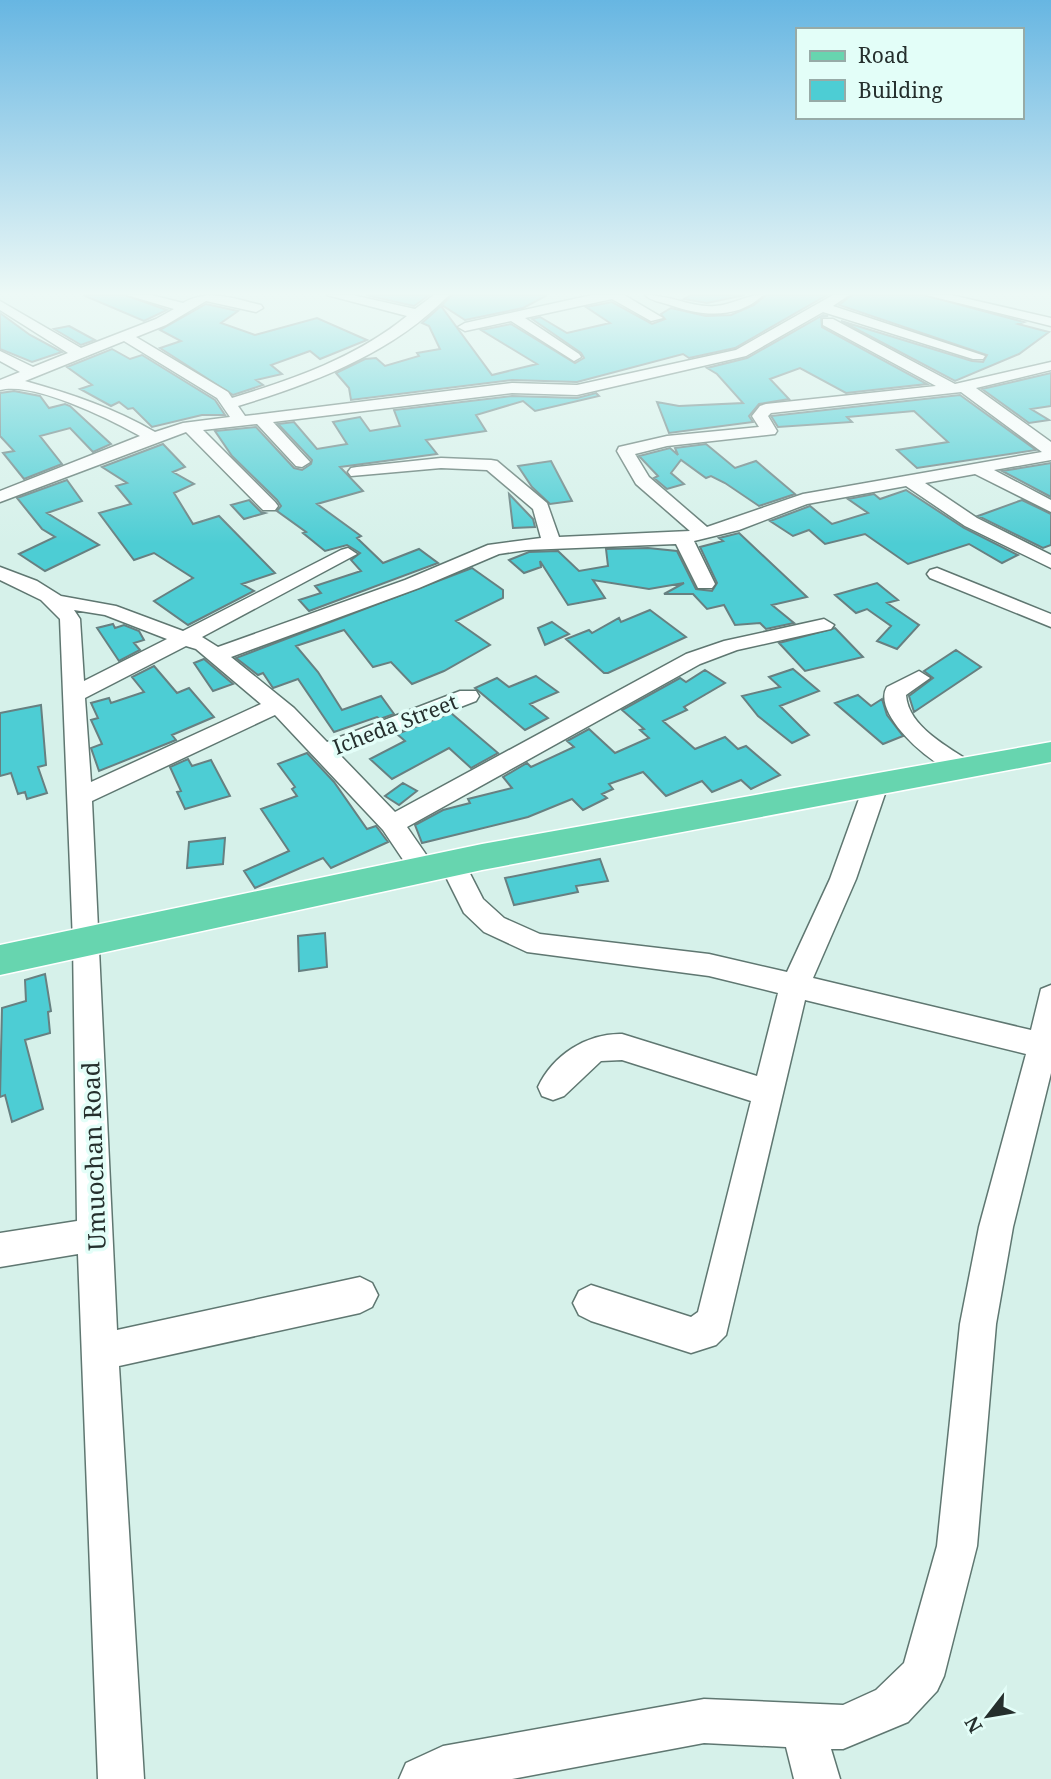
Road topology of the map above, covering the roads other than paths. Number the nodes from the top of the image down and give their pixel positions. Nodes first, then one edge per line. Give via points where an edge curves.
1 (192, 378) edge
2 (304, 378) edge
3 (633, 378) edge
4 (940, 378) edge
5 (1000, 378) edge
6 (5, 383) edge
7 (958, 388) junction
8 (231, 403) junction
9 (260, 418) junction
10 (240, 421) junction
11 (190, 427) junction
12 (153, 437) junction
13 (1051, 453) edge
14 (302, 462) dead end
15 (975, 467) junction
16 (357, 472) dead end
17 (908, 478) junction
18 (0, 497) edge
19 (269, 506) dead end
20 (1051, 507) edge
21 (703, 533) junction
22 (683, 538) junction
23 (552, 545) junction
24 (348, 554) dead end
25 (1051, 562) edge
26 (0, 573) edge
27 (937, 574) dead end
28 (705, 584) dead end
29 (60, 602) junction
30 (1051, 621) edge
31 (824, 625) dead end
32 (186, 637) junction
33 (216, 655) junction
34 (919, 678) dead end
35 (74, 695) junction
36 (468, 696) dead end
37 (276, 706) junction
38 (322, 752) junction
39 (1051, 752) edge
40 (964, 769) junction
41 (876, 785) junction
42 (79, 797) junction
43 (392, 824) junction
44 (437, 866) junction
45 (88, 942) junction
46 (0, 960) edge
47 (794, 988) junction
48 (1051, 997) edge
49 (1047, 1046) edge
50 (553, 1087) dead end
51 (770, 1094) junction
52 (94, 1235) junction
53 (0, 1250) edge
54 (360, 1295) dead end
55 (591, 1303) dead end
56 (101, 1352) junction
57 (802, 1725) junction
58 (121, 1779) edge
59 (422, 1779) edge
60 (817, 1779) edge

1 - 8 street
2 - 8 street
3 - 9 street via 569,390 512,387
4 - 7 street
5 - 7 street
6 - 12 street via 73,399
7 - 13 street
7 - 21 street via 765,409 760,416 769,431 625,450 642,480
8 - 10 street
9 - 10 street
9 - 14 street
10 - 11 street
11 - 12 street
11 - 19 street
12 - 18 street
13 - 15 street
15 - 17 street
15 - 20 street
16 - 23 street via 441,463 491,465 541,508
17 - 21 street via 803,499
17 - 25 street via 971,522
21 - 22 street
22 - 23 street
22 - 28 street
23 - 33 street via 495,549
24 - 32 street
26 - 29 street
27 - 30 street
29 - 32 street via 109,610
29 - 35 street, Umuochan Road via 70,619
31 - 43 street via 731,645 693,659
32 - 33 street
32 - 35 street
33 - 37 street
34 - 40 street via 895,692 899,710 913,731
35 - 42 street, Umuochan Road
36 - 38 street, Icheda Street
37 - 38 street
37 - 42 street
38 - 43 street
39 - 40 main road
40 - 41 main road
41 - 44 main road
41 - 47 street via 843,878
42 - 45 street, Umuochan Road
43 - 44 street
44 - 45 main road
44 - 47 street via 494,925 526,940 709,965
45 - 46 main road
45 - 52 street, Umuochan Road
47 - 49 street
47 - 51 street
48 - 49 street
49 - 57 street via 996,1227 978,1324 957,1546 922,1676 892,1706 843,1727
50 - 51 street via 582,1055 606,1045
51 - 55 street via 713,1322 703,1332 691,1335
52 - 53 street
52 - 56 street, Umuochan Road
54 - 56 street
56 - 58 street, Umuochan Road
57 - 59 street via 704,1721 443,1769
57 - 60 street

